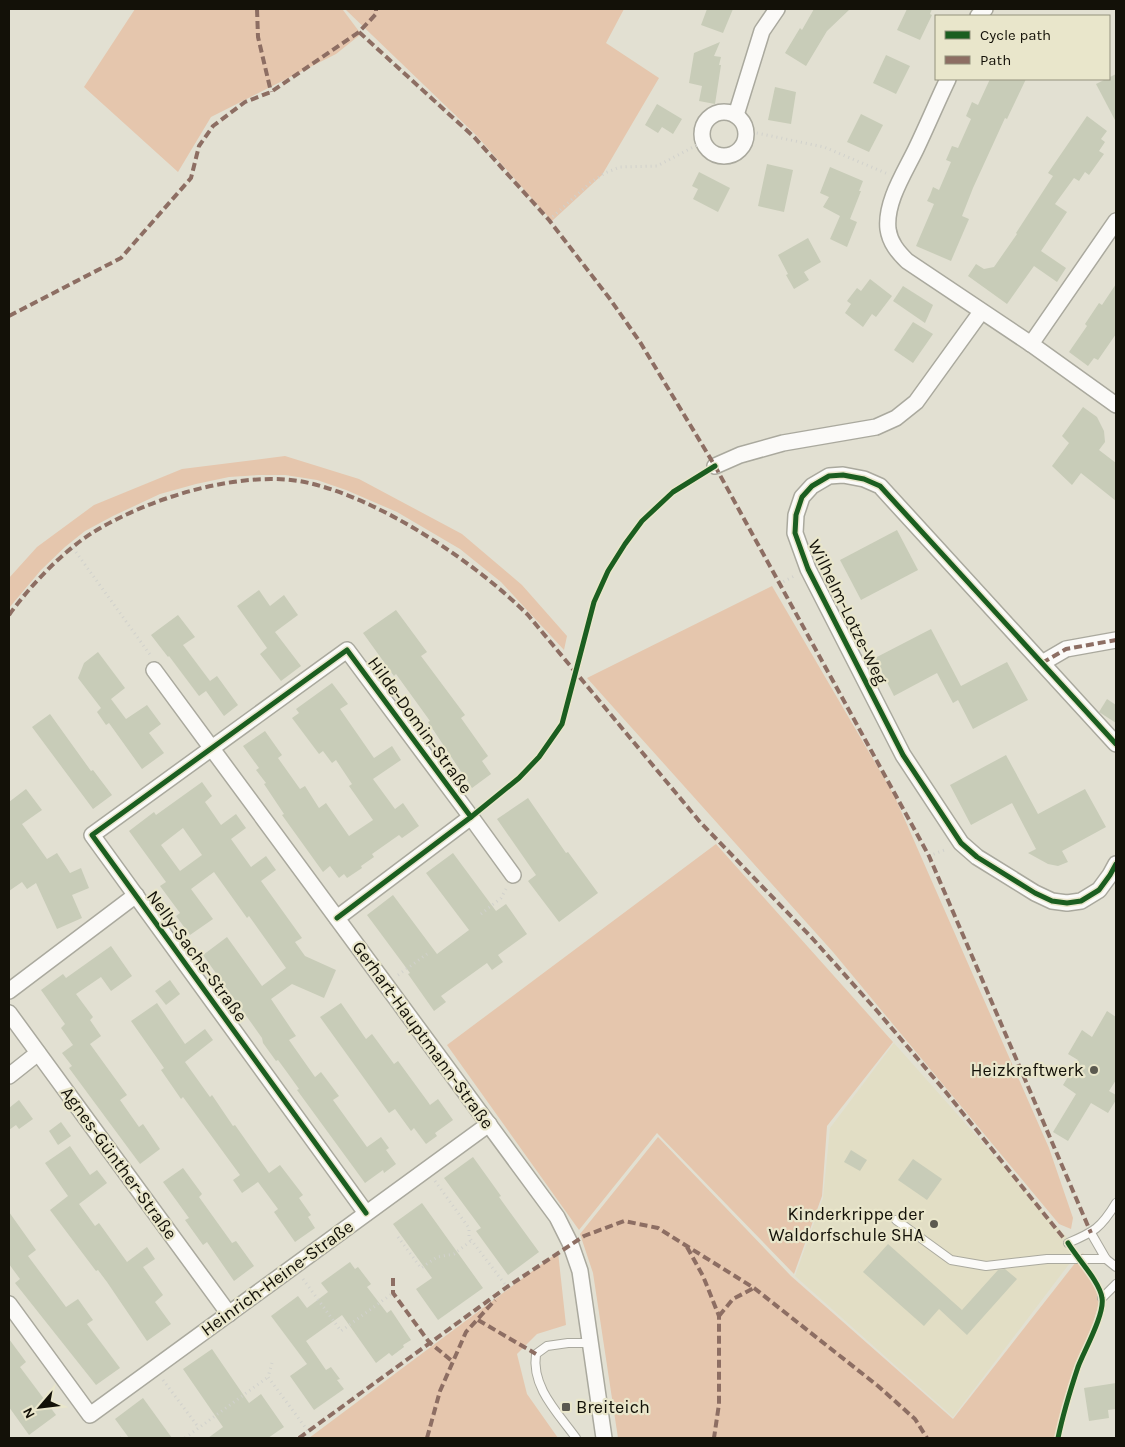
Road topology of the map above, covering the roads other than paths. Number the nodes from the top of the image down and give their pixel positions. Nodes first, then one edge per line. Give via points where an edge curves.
1 (777, 9) edge
2 (948, 80) edge
3 (736, 115) junction
4 (1116, 221) edge
5 (981, 312) junction
6 (1031, 344) junction
7 (1116, 404) edge
8 (715, 466) dead end
9 (1116, 640) edge
10 (1042, 663) junction
11 (154, 670) road end
12 (1116, 744) edge
13 (211, 749) junction
14 (470, 817) junction
15 (1116, 864) edge
16 (513, 875) road end
17 (136, 895) junction
18 (337, 918) junction
19 (9, 991) edge
20 (9, 1012) edge
21 (38, 1054) junction
22 (9, 1076) edge
23 (489, 1124) junction
24 (1116, 1203) edge
25 (366, 1213) junction
26 (896, 1220) dead end
27 (1091, 1233) junction
28 (1068, 1243) dead end
29 (1106, 1259) junction
30 (1116, 1267) edge
31 (1116, 1284) edge
32 (1102, 1298) dead end
33 (9, 1304) edge
34 (229, 1314) junction
35 (590, 1343) junction
36 (576, 1438) edge
37 (604, 1438) edge

1 - 3 street via 762,32
2 - 5 street via 900,179 890,208 888,228 894,247 907,262
3 - 3 street via 726,112 715,114 706,121 702,131 703,142 716,156 734,155 742,149 747,131
4 - 6 street
5 - 6 street
5 - 8 street via 916,402 896,418 876,427 783,443
6 - 7 street
9 - 10 street via 1066,649
10 - 12 street, Wilhelm-Lotze-Weg
10 - 15 street, Wilhelm-Lotze-Weg via 880,486 864,479 829,476 812,486 802,497 796,515 795,534 808,569 902,755 960,843 977,857 1052,901 1081,901 1099,890
11 - 13 street, Gerhart-Hauptmann-Straße
13 - 14 street, Hilde-Domin-Straße via 348,650
13 - 17 street, Nelly-Sachs-Straße via 92,835
13 - 18 street, Gerhart-Hauptmann-Straße
14 - 16 street, Hilde-Domin-Straße
14 - 18 street, Hilde-Domin-Straße
17 - 19 street
17 - 25 street, Nelly-Sachs-Straße
18 - 23 street, Gerhart-Hauptmann-Straße
20 - 21 street, Agnes-Günther-Straße
21 - 22 street
21 - 34 street, Agnes-Günther-Straße
23 - 25 street, Heinrich-Heine-Straße
23 - 35 street, Gerhart-Hauptmann-Straße via 557,1218 570,1245 580,1271
24 - 27 lane via 1106,1220
25 - 34 street, Heinrich-Heine-Straße
26 - 29 lane via 951,1260 986,1266 1047,1259
27 - 28 lane
27 - 29 lane
29 - 30 lane
31 - 32 lane
33 - 34 street, Heinrich-Heine-Straße via 90,1415
35 - 36 lane via 547,1346 536,1354 538,1382
35 - 37 street, Gerhart-Hauptmann-Straße

